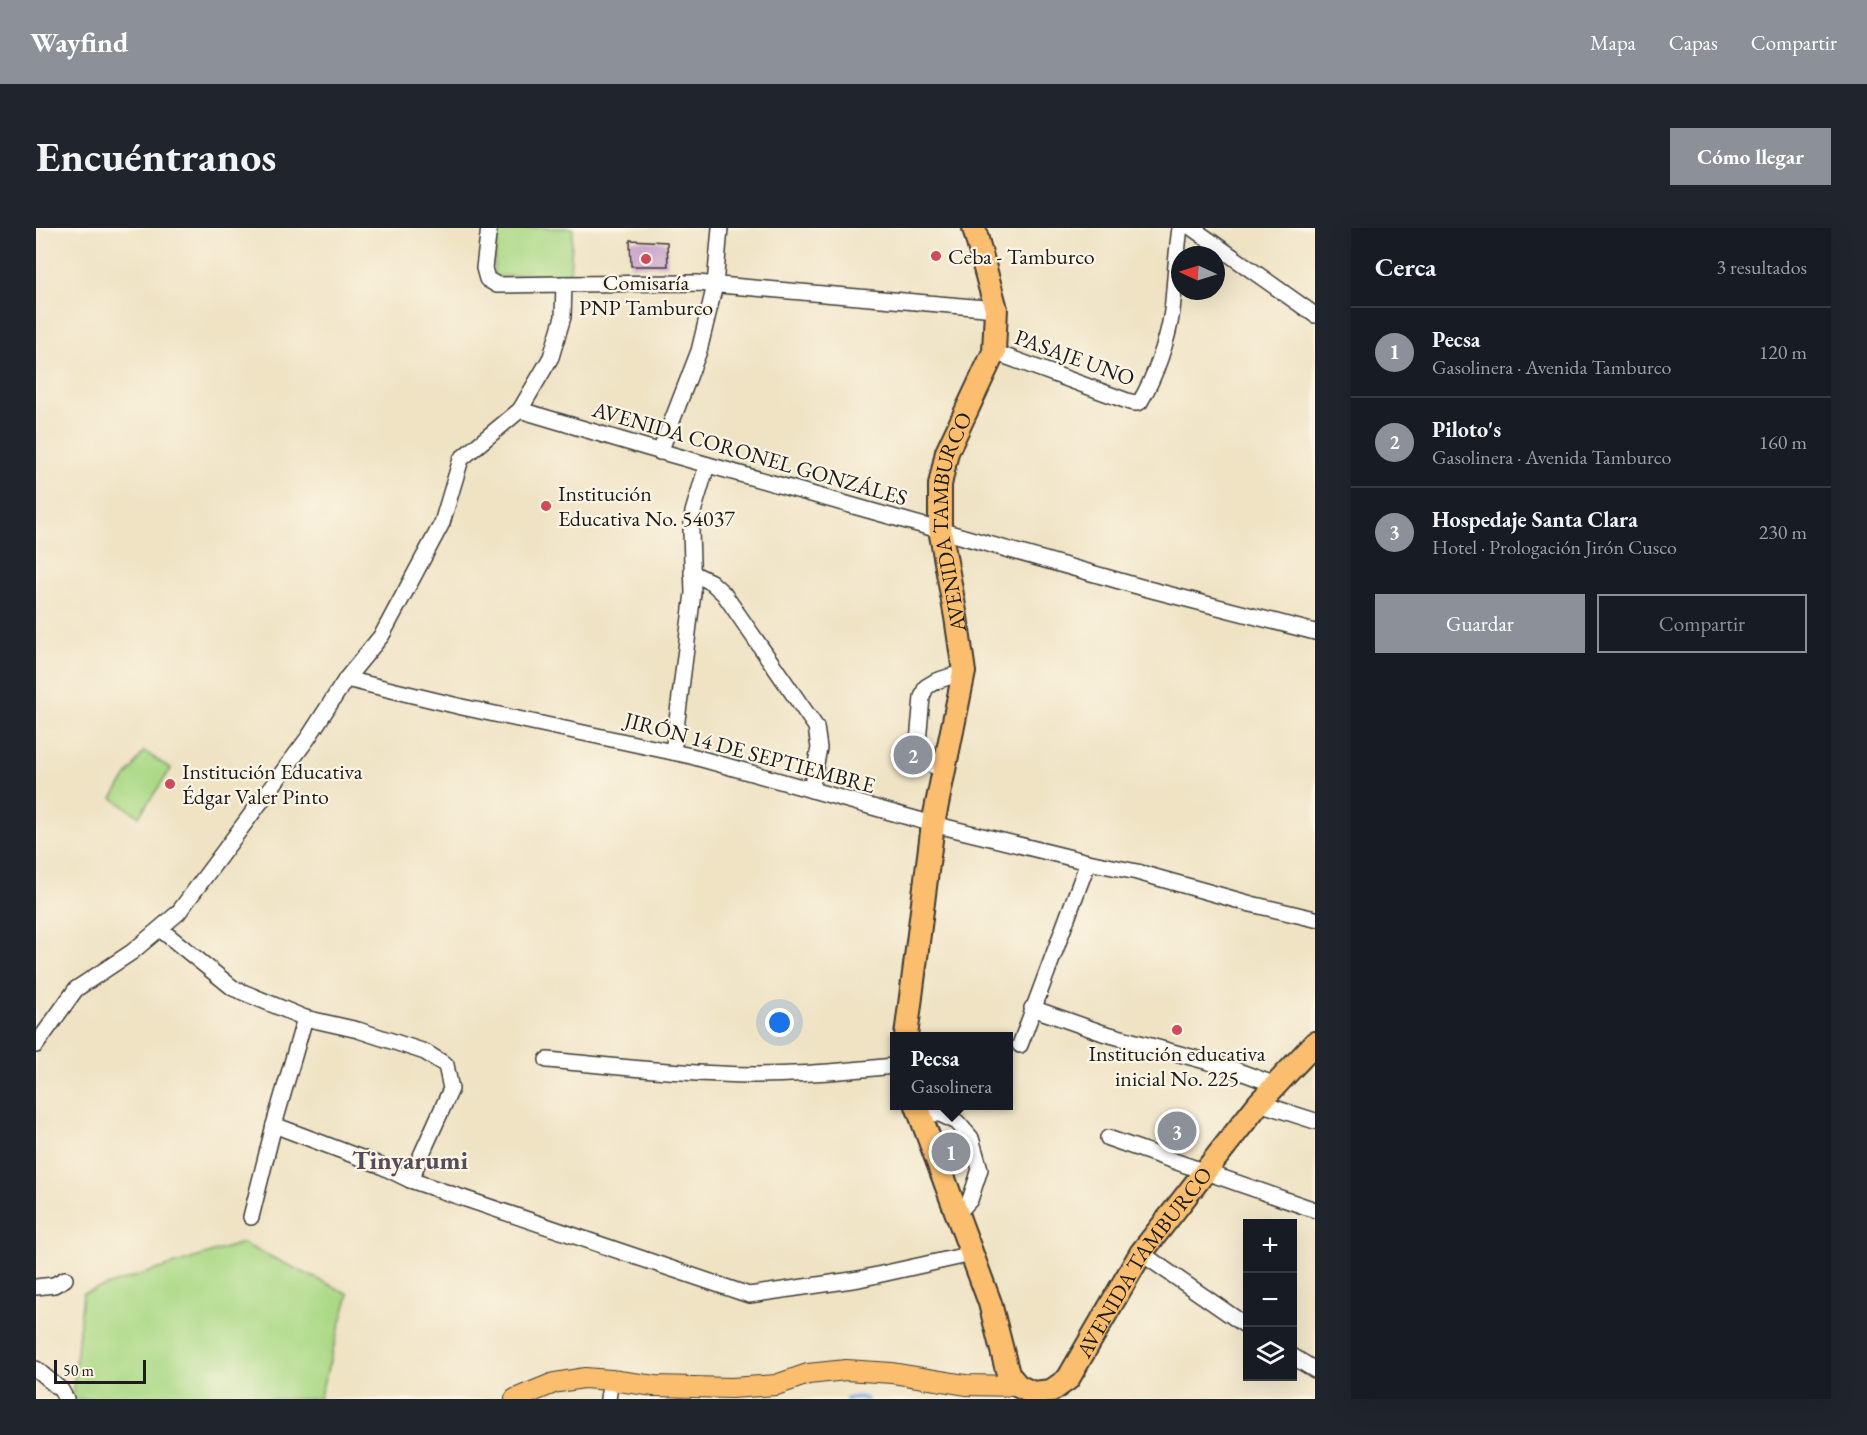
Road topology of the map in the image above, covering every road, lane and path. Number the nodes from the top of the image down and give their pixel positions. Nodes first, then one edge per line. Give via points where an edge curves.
1 (489, 228) edge
2 (720, 228) edge
3 (974, 228) edge
4 (1180, 228) edge
5 (1192, 228) edge
6 (564, 284) junction
7 (715, 285) junction
8 (996, 309) junction
9 (1315, 315) edge
10 (994, 352) junction
11 (520, 410) junction
12 (660, 452) junction
13 (707, 465) junction
14 (940, 529) junction
15 (692, 573) junction
16 (1315, 632) edge
17 (964, 672) junction
18 (346, 679) junction
19 (673, 752) junction
20 (944, 770) junction
21 (811, 790) junction
22 (933, 824) junction
23 (1088, 862) junction
24 (1315, 919) edge
25 (160, 929) junction
26 (1032, 1008) junction
27 (305, 1018) junction
28 (907, 1032) edge
29 (1315, 1043) edge
30 (36, 1045) edge
31 (1020, 1045) dead end
32 (547, 1060) dead end
33 (890, 1066) edge
34 (1276, 1085) junction
35 (1259, 1103) junction
36 (919, 1110) edge
37 (923, 1110) edge
38 (1315, 1121) edge
39 (274, 1125) junction
40 (1108, 1138) dead end
41 (1205, 1172) junction
42 (410, 1180) junction
43 (1315, 1210) edge
44 (957, 1214) junction
45 (251, 1218) dead end
46 (1141, 1253) junction
47 (972, 1254) junction
48 (64, 1279) dead end
49 (36, 1287) edge
50 (1243, 1324) edge
51 (1297, 1359) edge
52 (36, 1369) edge
53 (1315, 1370) edge
54 (611, 1380) junction
55 (1012, 1393) edge
56 (66, 1399) edge
57 (515, 1399) edge
58 (608, 1399) edge

1 - 6 street via 484,268 487,279 497,285
2 - 7 street
3 - 8 highway, AVENIDA TAMBURCO
4 - 10 street, PASAJE UNO via 1172,313 1140,402 1130,402
5 - 9 street
6 - 7 street
6 - 11 street via 564,317 551,357
7 - 8 street
7 - 12 street via 699,351
8 - 10 highway, AVENIDA TAMBURCO
10 - 14 highway, AVENIDA TAMBURCO via 947,453 940,485
11 - 12 street, AVENIDA CORONEL GONZÁLES
11 - 18 street via 461,459 442,523 382,635
12 - 13 street, AVENIDA CORONEL GONZÁLES
13 - 14 street, AVENIDA CORONEL GONZÁLES
13 - 15 street via 693,512
14 - 16 street, AVENIDA CORONEL GONZÁLES
14 - 17 highway, AVENIDA TAMBURCO
15 - 19 street via 690,627
15 - 21 street via 711,582 723,594 816,727 819,748
17 - 20 highway, AVENIDA TAMBURCO
17 - 20 street via 936,681 926,687 922,696 920,752 927,763
18 - 19 street, JIRÓN 14 DE SEPTIEMBRE
18 - 25 street via 308,738 178,913
19 - 21 street, JIRÓN 14 DE SEPTIEMBRE
20 - 22 highway, AVENIDA TAMBURCO
21 - 22 street, JIRÓN 14 DE SEPTIEMBRE
22 - 23 street, JIRÓN 14 DE SEPTIEMBRE
22 - 28 highway, AVENIDA TAMBURCO
23 - 24 street, JIRÓN 14 DE SEPTIEMBRE
23 - 26 street
25 - 27 street via 233,988
25 - 30 street via 76,989
26 - 31 street
26 - 34 street via 1102,1034 1227,1067
27 - 39 street
27 - 42 street via 425,1052 446,1065 450,1089
29 - 34 highway, AVENIDA TAMBURCO
32 - 33 street via 740,1075
34 - 35 highway, AVENIDA TAMBURCO
35 - 38 street
35 - 41 highway, AVENIDA TAMBURCO
36 - 44 highway
37 - 44 street via 957,1122 971,1138 980,1169 970,1200
39 - 42 street
39 - 45 street
40 - 41 street
41 - 43 street
41 - 46 highway, AVENIDA TAMBURCO
42 - 47 street via 749,1295 859,1279
44 - 47 highway
46 - 50 street
46 - 55 highway, AVENIDA TAMBURCO via 1068,1379 1051,1391
47 - 55 highway via 990,1303
48 - 49 street via 54,1285
51 - 53 street
52 - 56 street
54 - 55 main road via 655,1386 745,1388 776,1385 808,1374 857,1371
54 - 57 main road via 584,1378 554,1383
54 - 58 street

